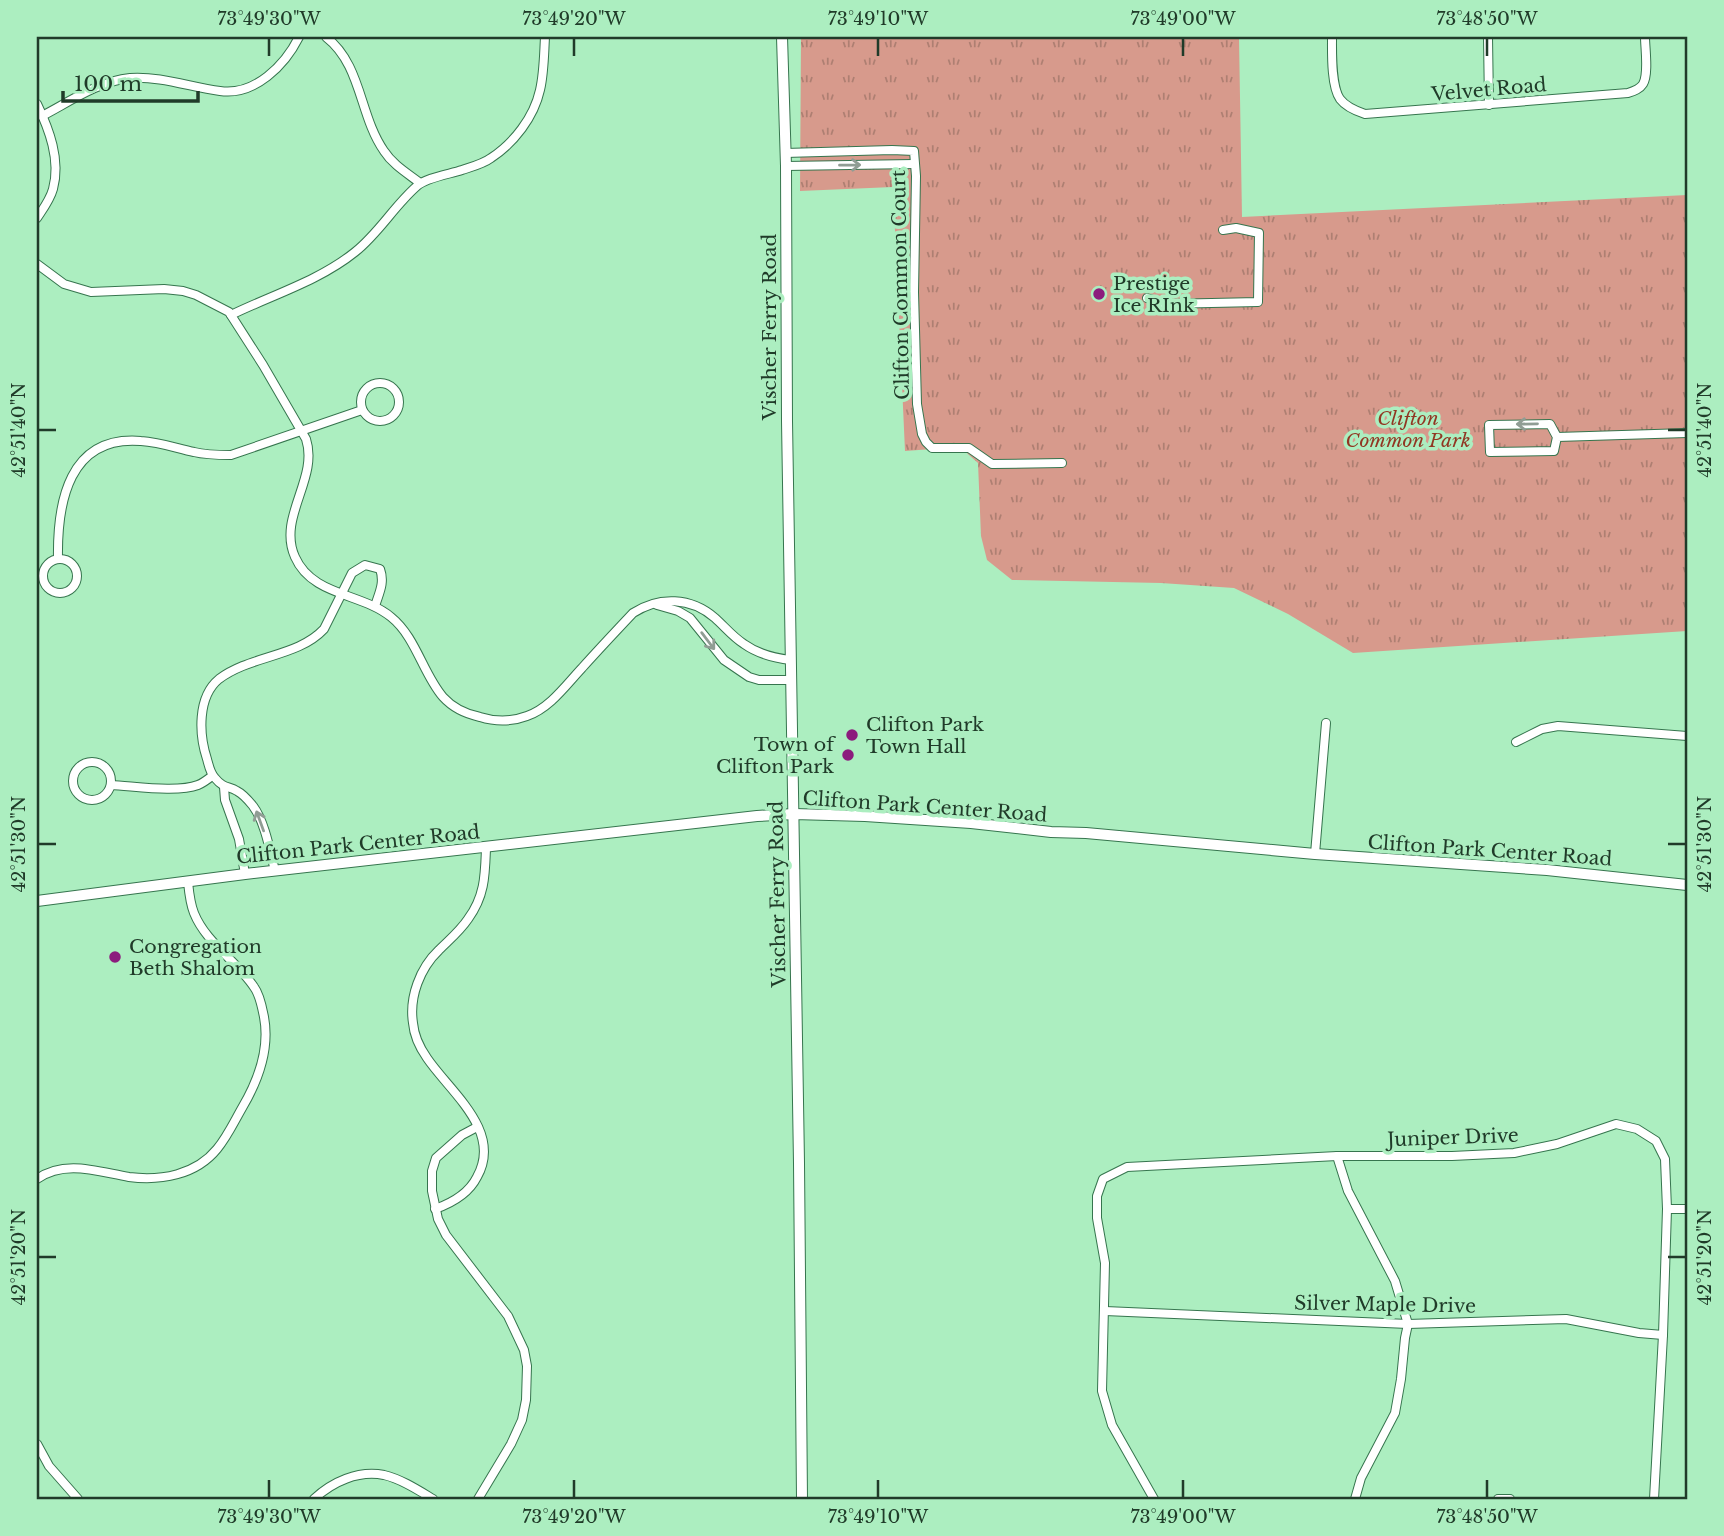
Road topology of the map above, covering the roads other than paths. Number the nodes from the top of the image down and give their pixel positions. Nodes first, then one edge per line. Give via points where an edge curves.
1 (299, 37) edge
2 (326, 37) edge
3 (545, 37) edge
4 (782, 37) edge
5 (1332, 37) edge
6 (1488, 37) edge
7 (1644, 37) edge
8 (37, 104) edge
9 (1489, 105) junction
10 (42, 116) junction
11 (785, 153) junction
12 (914, 164) junction
13 (786, 166) junction
14 (420, 183) junction
15 (37, 218) edge
16 (1223, 230) dead end
17 (37, 264) edge
18 (1147, 298) dead end
19 (231, 315) junction
20 (362, 410) junction
21 (302, 431) junction
22 (1687, 433) edge
23 (1557, 437) junction
24 (1062, 463) dead end
25 (58, 559) junction
26 (341, 594) junction
27 (654, 604) junction
28 (375, 606) junction
29 (791, 660) junction
30 (791, 680) junction
31 (1326, 723) dead end
32 (1687, 736) edge
33 (1516, 742) dead end
34 (212, 776) junction
35 (111, 785) junction
36 (223, 787) junction
37 (794, 814) junction
38 (486, 848) junction
39 (1315, 854) junction
40 (275, 871) junction
41 (245, 874) junction
42 (188, 882) junction
43 (1687, 885) edge
44 (37, 901) edge
45 (477, 1127) junction
46 (1337, 1156) junction
47 (37, 1179) edge
48 (435, 1209) junction
49 (1667, 1209) junction
50 (1687, 1209) edge
51 (1105, 1311) junction
52 (1408, 1324) junction
53 (1663, 1335) junction
54 (37, 1444) edge
55 (78, 1499) edge
56 (314, 1499) edge
57 (433, 1499) edge
58 (478, 1499) edge
59 (802, 1499) edge
60 (1154, 1499) edge
61 (1355, 1499) edge
62 (1498, 1499) edge
63 (1510, 1499) edge
64 (1654, 1499) edge

1 - 10 street via 274,71 240,89 223,92 174,81 130,78 113,81
2 - 14 street via 349,64 366,116 384,151
3 - 14 street via 540,92 520,130 490,159
4 - 11 street, Vischer Ferry Road
5 - 9 street, Velvet Road via 1336,90 1346,105 1364,114
6 - 9 street
7 - 9 street, Velvet Road via 1644,83 1637,90
8 - 10 street
10 - 15 street via 56,164 54,188
11 - 12 street, Clifton Common Court via 914,151
11 - 13 street, Vischer Ferry Road
13 -> 12 street
12 - 24 street, Clifton Common Court via 917,404 922,434 932,448 969,448 992,464
13 - 29 street, Vischer Ferry Road
14 - 19 street via 353,254
16 - 18 street via 1259,233 1258,302 1165,304
17 - 19 street via 64,284 91,292 183,291
19 - 21 street
20 - 20 street via 375,421 387,419 396,412 396,394 387,385 375,384 362,397
20 - 21 street
21 - 25 street via 231,455 127,440 92,451 62,500
21 - 26 street via 309,463 290,533 294,557 309,578
22 - 23 street
23 -> 23 street via 1550,424 1489,425 1490,452 1554,451
25 - 25 street via 45,567 43,578 51,591 62,593 77,577 74,565
26 - 28 street
26 - 28 street via 352,573 372,566 380,569 383,584
26 - 34 street via 317,636 304,645 246,664 210,688 202,709 202,734
27 - 28 street via 633,613 544,707 502,721 474,716 446,700 399,625
27 - 29 street via 691,603 753,650
27 -> 30 street via 690,618 724,660 749,677
29 - 30 street, Vischer Ferry Road
30 - 37 street, Vischer Ferry Road
31 - 39 street
32 - 33 street via 1558,726
34 - 35 street via 193,787
34 - 36 street
35 - 35 street via 109,772 100,763 81,765 74,775 74,787 88,799 105,795
40 -> 36 street via 255,807 238,791
36 - 41 street
37 - 38 street, Clifton Park Center Road
37 - 39 street, Clifton Park Center Road via 926,820
37 - 59 street, Vischer Ferry Road
38 - 40 street, Clifton Park Center Road
38 - 45 street via 484,887 477,904 458,933 425,967 412,1004 415,1033 426,1057 464,1102
39 - 43 street, Clifton Park Center Road
40 - 41 street, Clifton Park Center Road
41 - 42 street, Clifton Park Center Road
42 - 44 street, Clifton Park Center Road
42 - 47 street via 194,915 256,988 260,1001 265,1052 250,1095 216,1151 188,1171 156,1178 78,1167
45 - 48 street via 436,1158 432,1171
45 - 48 street via 485,1155 474,1184
46 - 49 street, Juniper Drive via 1514,1153 1616,1124 1637,1129 1656,1141 1665,1159
46 - 51 street, Juniper Drive via 1127,1167 1103,1179 1097,1218 1105,1264
46 - 52 street via 1348,1191 1395,1281
48 - 58 street via 446,1235 508,1316 527,1366 522,1420
49 - 50 street
49 - 53 street, Juniper Drive
51 - 52 street, Silver Maple Drive
51 - 60 street via 1102,1391 1112,1425
52 - 53 street, Silver Maple Drive via 1566,1319
52 - 61 street via 1395,1413
53 - 64 street, Juniper Drive
54 - 55 street via 49,1466
56 - 57 street via 332,1485 369,1474 396,1479
62 - 63 street

